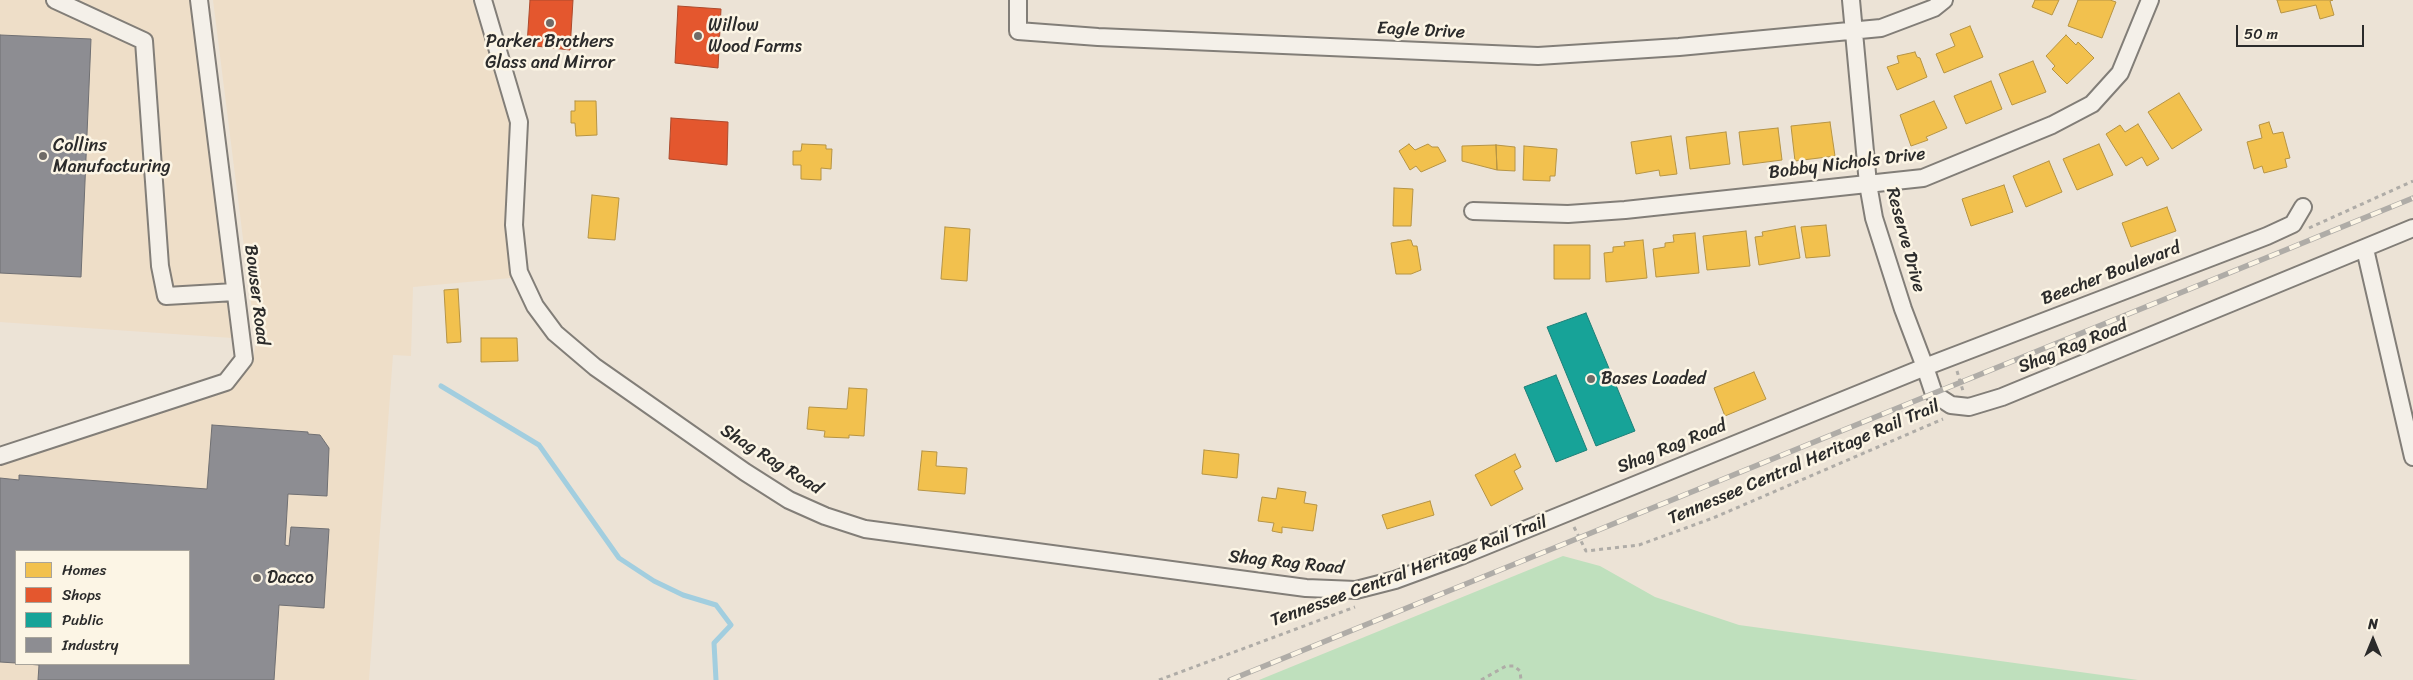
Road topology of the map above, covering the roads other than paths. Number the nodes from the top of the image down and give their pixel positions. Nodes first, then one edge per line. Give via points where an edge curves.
1 (55, 0) edge
2 (199, 0) edge
3 (483, 0) edge
4 (1018, 0) edge
5 (1851, 0) edge
6 (1944, 0) edge
7 (2150, 0) edge
8 (1853, 30) junction
9 (1868, 184) junction
10 (2303, 207) dead end
11 (1473, 211) dead end
12 (2413, 228) edge
13 (2365, 248) junction
14 (235, 292) junction
15 (1925, 367) junction
16 (0, 456) edge
17 (2413, 457) edge

1 - 14 street via 144,41 160,266 166,296
2 - 14 street, Bowser Road
3 - 15 street, Shag Rag Road via 519,122 514,225 519,272 534,306 555,332 595,367 745,472 790,500 865,529 1306,588 1356,590 1395,580 1462,555
4 - 8 street, Eagle Drive via 1018,31 1538,56 1679,47
5 - 8 street, Reserve Drive
6 - 8 street via 1934,8 1881,28
7 - 9 street, Bobby Nichols Drive via 2120,73 2092,104 2052,125 1923,178
8 - 9 street, Reserve Drive
9 - 11 street, Bobby Nichols Drive via 1568,214
9 - 15 street, Reserve Drive via 1874,218
10 - 15 street, Beecher Boulevard via 2293,224 2267,236
12 - 13 street, Shag Rag Road
13 - 15 street, Shag Rag Road via 1969,408 1951,406 1934,394
13 - 17 street
14 - 16 street, Bowser Road via 244,359 226,382

